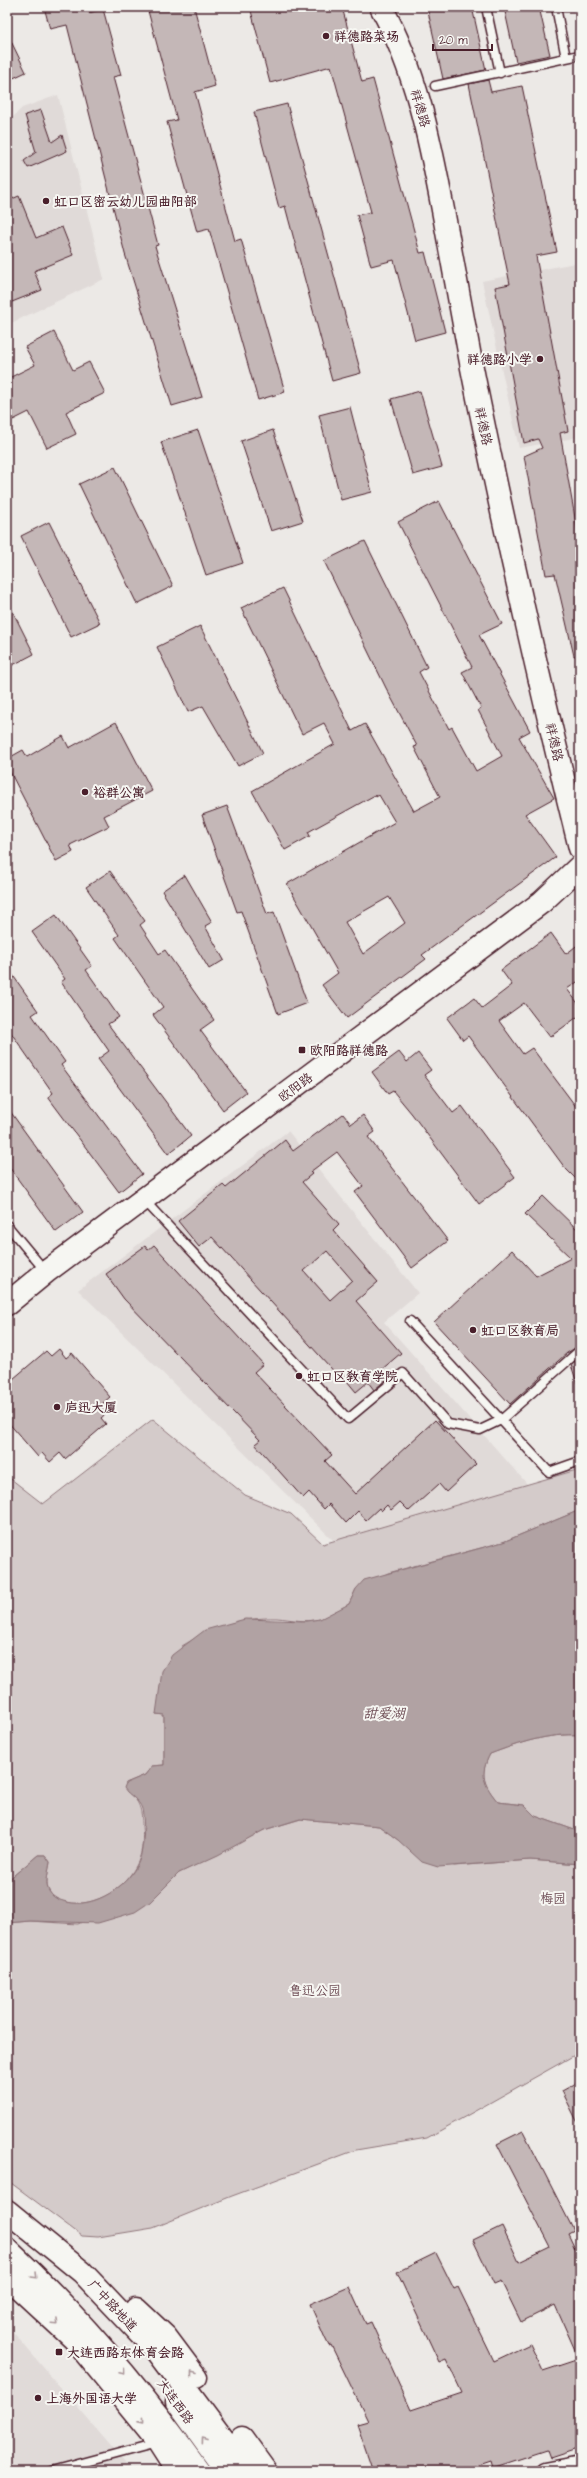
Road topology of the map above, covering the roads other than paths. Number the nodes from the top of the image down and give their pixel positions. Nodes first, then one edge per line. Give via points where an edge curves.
1 (381, 7) edge
2 (486, 7) edge
3 (556, 7) edge
4 (580, 55) edge
5 (566, 58) junction
6 (500, 73) junction
7 (435, 86) dead end
8 (580, 848) edge
9 (580, 866) edge
10 (143, 1200) junction
11 (7, 1224) edge
12 (46, 1272) junction
13 (7, 1304) edge
14 (410, 1320) dead end
15 (580, 1350) edge
16 (501, 1420) junction
17 (580, 1461) edge
18 (7, 2211) edge
19 (7, 2249) edge
20 (78, 2268) junction
21 (7, 2277) edge
22 (159, 2443) junction
23 (580, 2464) edge
24 (52, 2471) edge
25 (177, 2471) edge
26 (199, 2471) edge
27 (227, 2471) edge
28 (247, 2471) edge
29 (266, 2471) edge
30 (544, 2471) edge

1 - 8 street, 祥德路 via 405,58 429,137 473,369 518,583
2 - 6 lane
3 - 5 lane
4 - 5 lane
5 - 6 lane
6 - 7 lane
9 - 10 street, 欧阳路 via 542,902
10 - 12 street, 欧阳路
10 - 16 lane via 348,1419 403,1373 448,1424 480,1430
11 - 12 lane
12 - 13 street, 欧阳路
14 - 16 lane
15 - 16 lane
16 - 17 lane via 549,1472
18 - 20 street, 广中路地道
27 -> 18 street, 大连西路 via 134,2343
19 -> 26 street via 71,2312 123,2372
20 - 28 street, 广中路地道 via 158,2352
29 -> 20 street via 166,2337 108,2283
21 -> 22 street via 74,2340
22 - 24 lane
22 - 25 street
23 - 30 street

